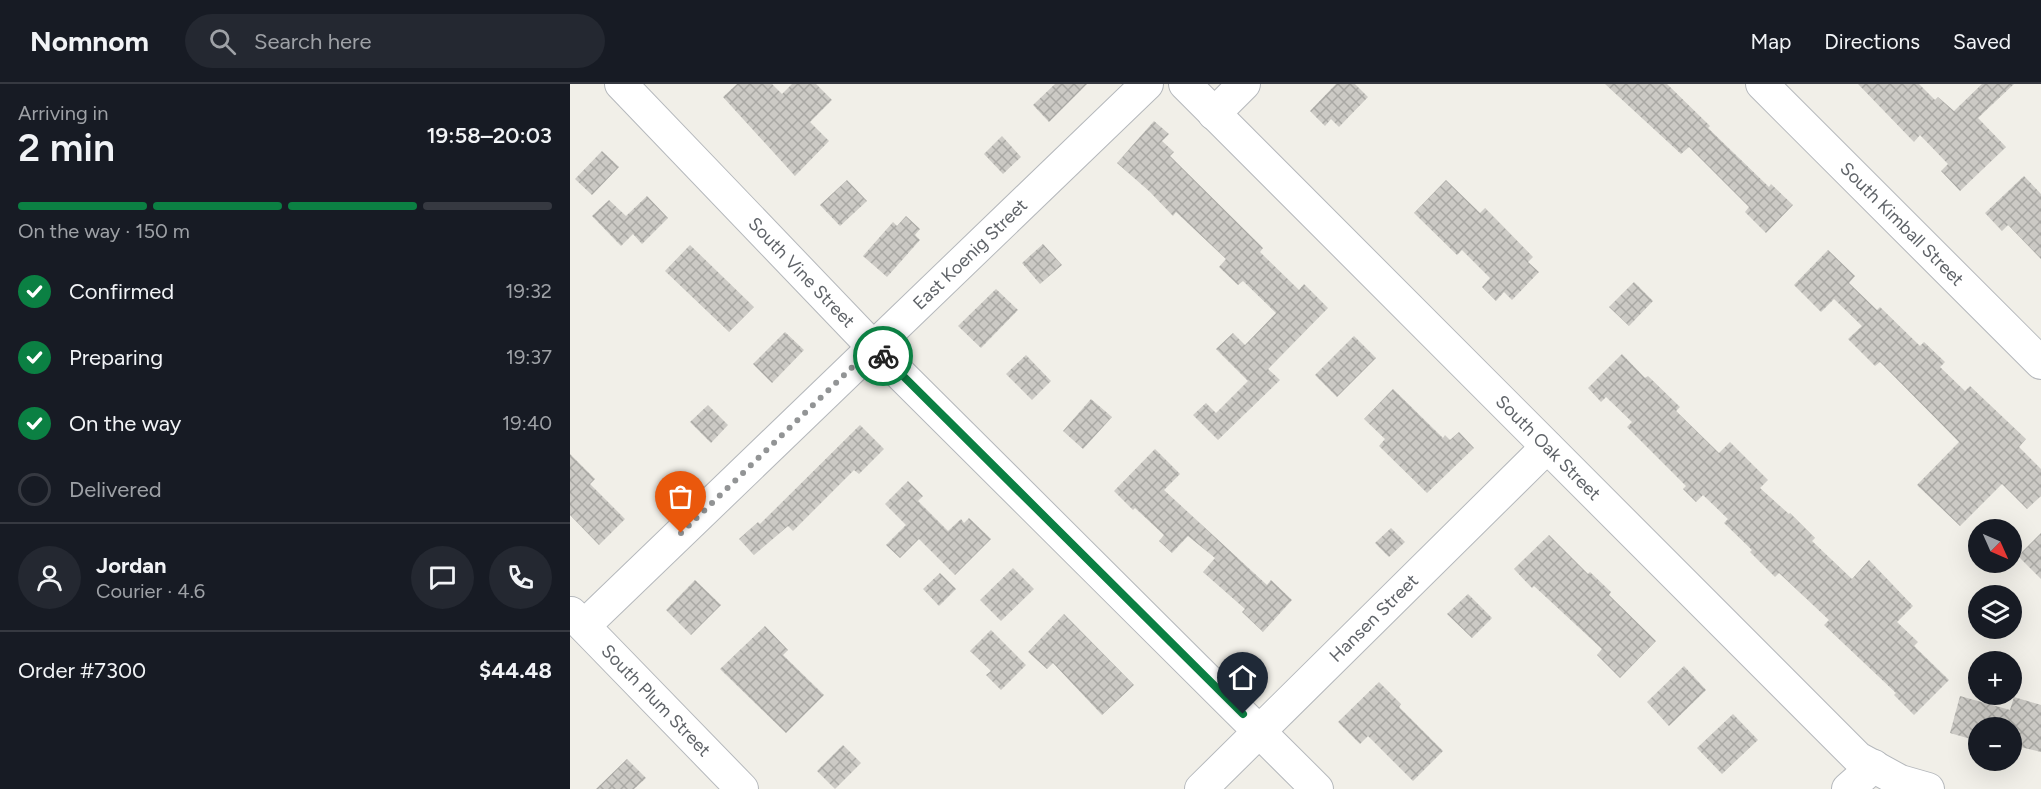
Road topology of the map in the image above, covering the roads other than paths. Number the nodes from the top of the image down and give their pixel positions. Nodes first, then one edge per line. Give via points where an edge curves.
1 (621, 84) edge
2 (1147, 84) edge
3 (1185, 84) edge
4 (1244, 84) edge
5 (1762, 84) edge
6 (1214, 114) junction
7 (873, 347) junction
8 (2041, 363) edge
9 (1547, 447) junction
10 (577, 619) edge
11 (1260, 731) junction
12 (1874, 766) junction
13 (742, 789) edge
14 (1201, 789) edge
15 (1317, 789) edge
16 (1848, 789) edge
17 (1928, 789) edge

1 - 7 street, South Vine Street
2 - 7 street, East Koenig Street
3 - 6 street, South Oak Street
4 - 6 street
5 - 8 street, South Kimball Street
6 - 9 street, South Oak Street
7 - 10 street, East Koenig Street
7 - 11 street, South Vine Street
9 - 11 street, Hansen Street
9 - 12 street, South Oak Street via 1858,758
10 - 13 street, South Plum Street
11 - 14 street, Hansen Street
11 - 15 street, South Vine Street
12 - 16 street
12 - 17 street, South Oak Street via 1900,781

